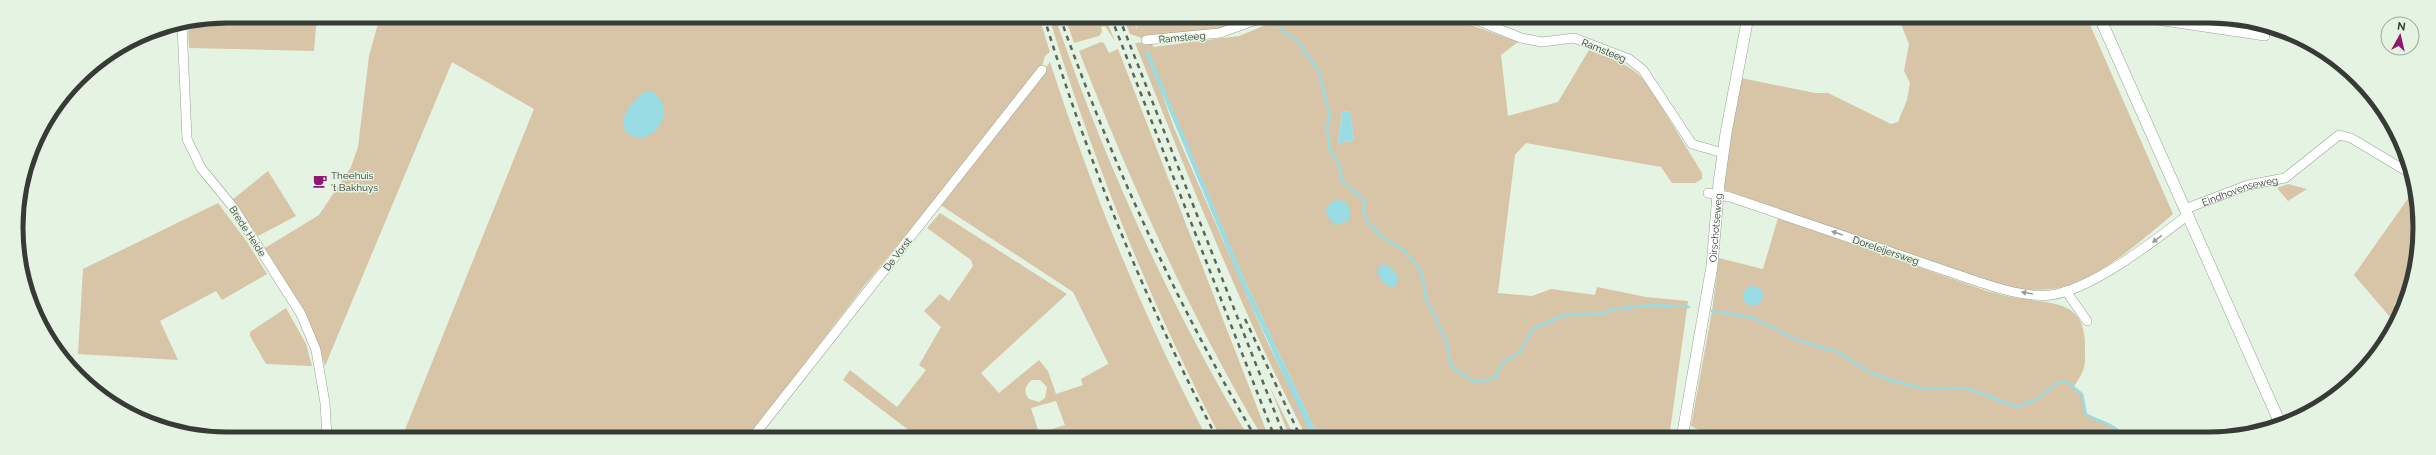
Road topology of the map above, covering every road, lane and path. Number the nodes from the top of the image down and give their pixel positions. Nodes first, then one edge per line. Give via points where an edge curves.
1 (1248, 23) edge
2 (1485, 23) edge
3 (1747, 23) edge
4 (2102, 23) edge
5 (2178, 23) edge
6 (182, 28) edge
7 (2265, 36) dead end
8 (1146, 40) dead end
9 (1042, 70) dead end
10 (1723, 153) junction
11 (2404, 170) edge
12 (1713, 194) junction
13 (2186, 212) junction
14 (2066, 291) junction
15 (2086, 321) dead end
16 (2278, 419) edge
17 (327, 432) edge
18 (757, 432) edge
19 (1683, 432) edge

1 - 8 street, Ramsteeg via 1220,33
2 - 10 street, Ramsteeg via 1521,38 1542,42 1574,38 1629,59 1643,70 1692,144
3 - 10 street, Oirschotseweg
4 - 13 street
5 - 7 street
6 - 17 street, Brede Heide via 187,139 201,168 233,207 301,314 316,350 325,403
9 - 18 street, De Vorst
10 - 12 street, Oirschotseweg
11 - 13 street, Eindhovenseweg via 2350,138 2339,136 2285,178 2248,185
14 -> 12 street, Doreleijersweg via 2050,295 1990,286
12 - 19 street, Oirschotseweg via 1712,266
13 -> 14 street, Doreleijersweg via 2114,268
13 - 16 street
14 - 15 street

